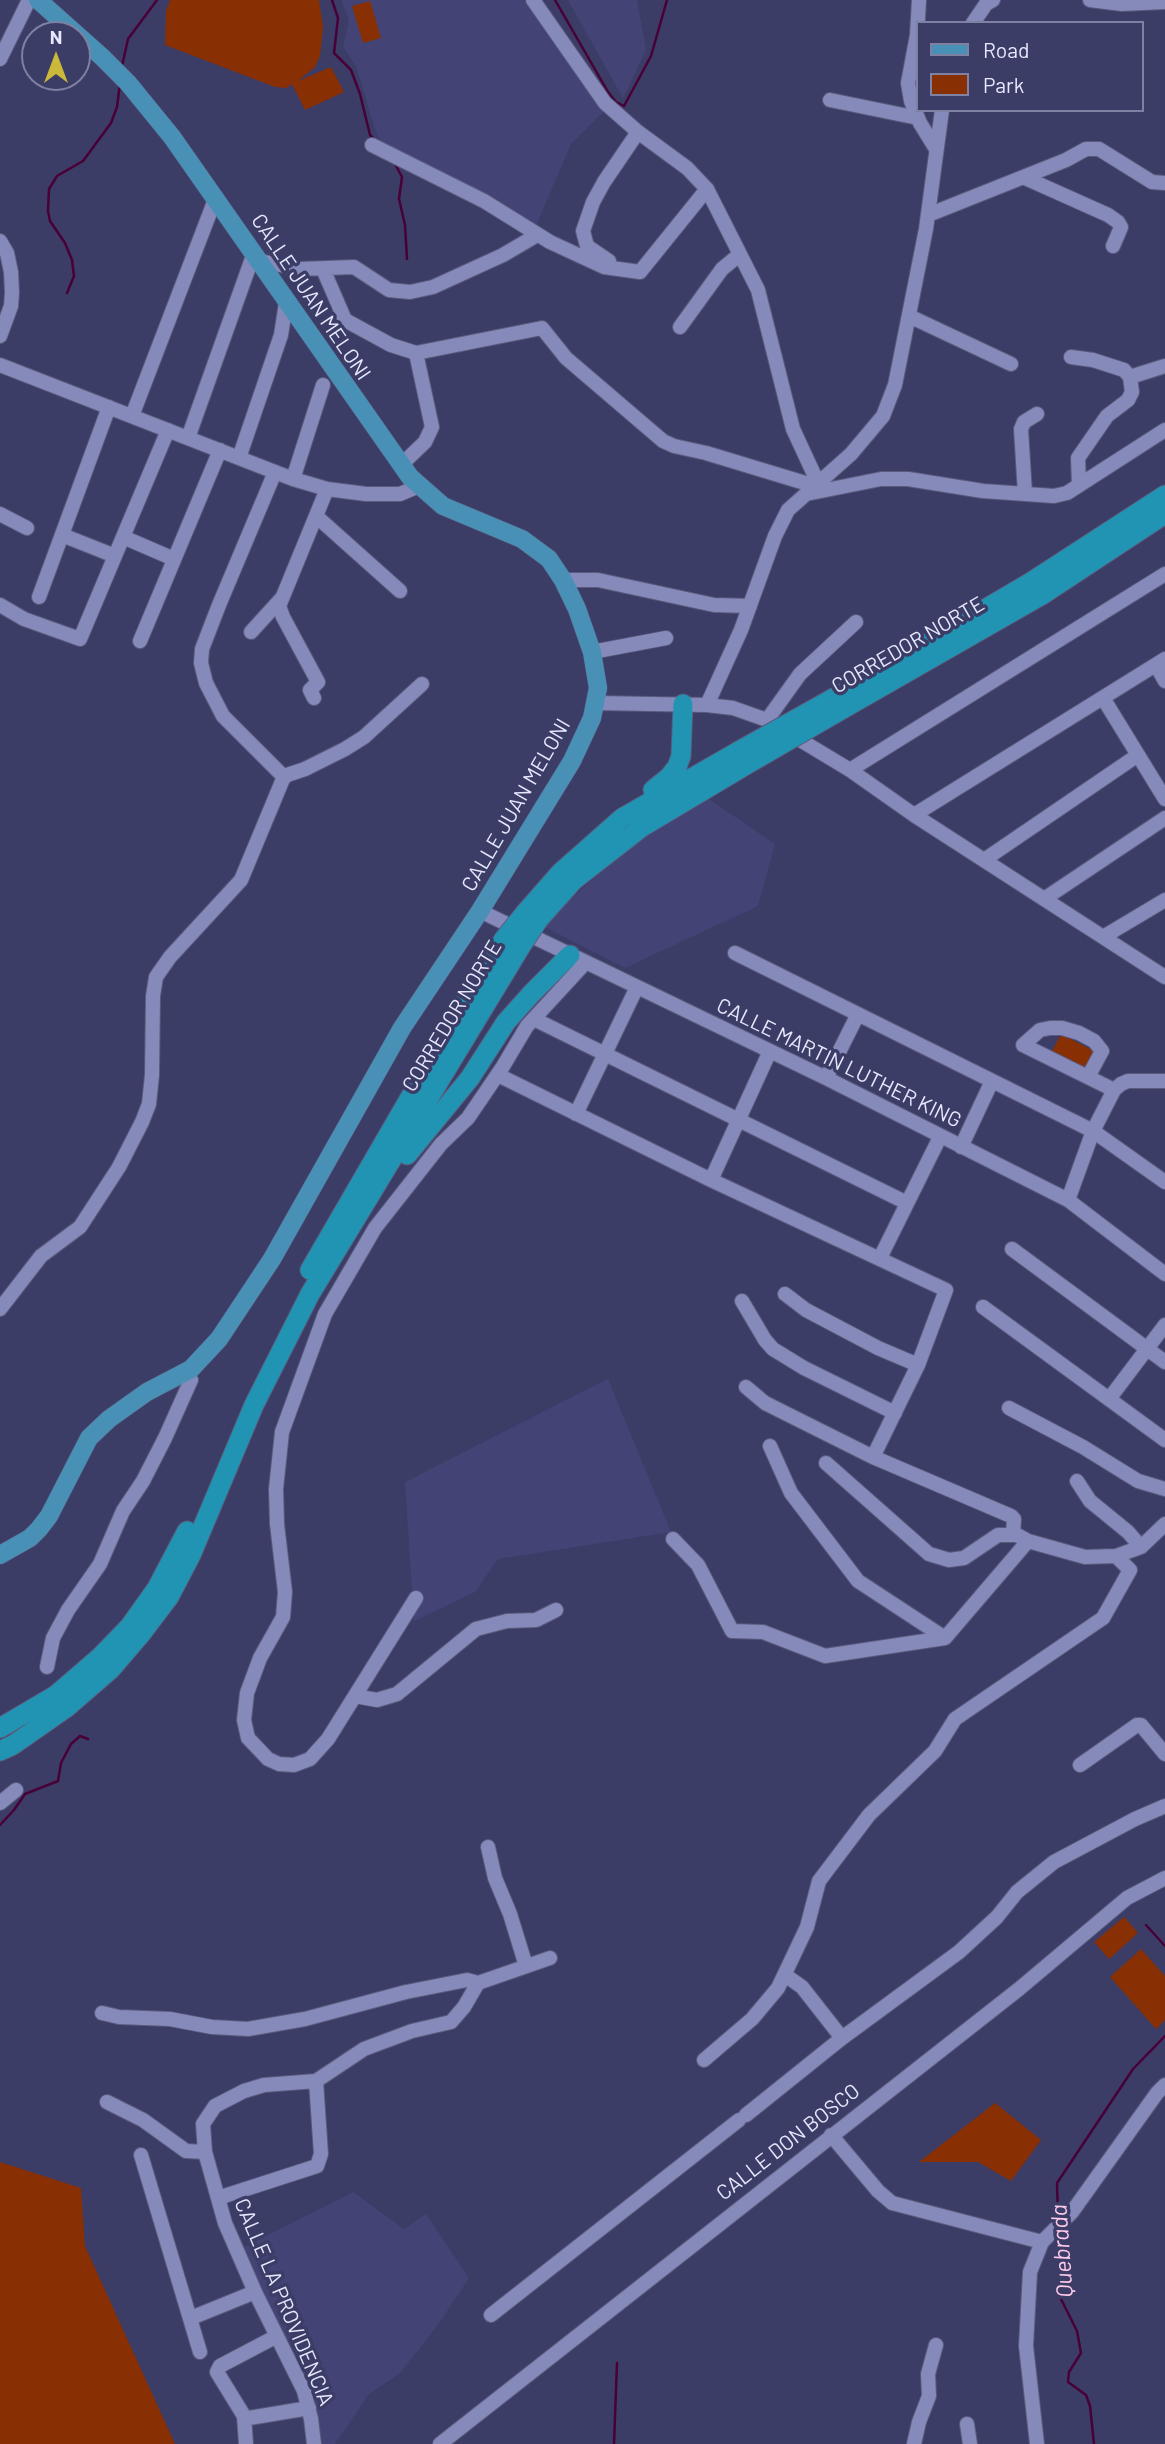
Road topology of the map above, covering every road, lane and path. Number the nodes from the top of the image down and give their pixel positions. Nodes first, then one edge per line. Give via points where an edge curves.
1 (29, 0) edge
2 (38, 0) edge
3 (533, 0) edge
4 (919, 0) edge
5 (1090, 0) edge
6 (989, 1) edge
7 (1165, 2) edge
8 (918, 21) edge
9 (974, 21) edge
10 (4, 40) edge
11 (916, 40) edge
12 (0, 59) edge
13 (830, 100) dead end
14 (942, 112) edge
15 (918, 118) junction
16 (638, 132) junction
17 (379, 149) dead end
18 (936, 149) junction
19 (1023, 177) junction
20 (1165, 183) edge
21 (707, 189) junction
22 (216, 197) junction
23 (928, 215) junction
24 (537, 234) junction
25 (0, 241) edge
26 (1112, 246) dead end
27 (740, 255) junction
28 (257, 257) junction
29 (323, 269) junction
30 (640, 272) junction
31 (286, 303) junction
32 (909, 317) junction
33 (680, 327) dead end
34 (0, 336) edge
35 (416, 353) junction
36 (1071, 357) dead end
37 (1011, 364) dead end
38 (1165, 366) edge
39 (6, 367) edge
40 (1130, 377) junction
41 (323, 385) dead end
42 (109, 407) junction
43 (1037, 414) dead end
44 (132, 416) junction
45 (168, 430) junction
46 (1165, 430) edge
47 (188, 438) junction
48 (220, 450) junction
49 (239, 458) junction
50 (401, 466) junction
51 (275, 472) junction
52 (293, 479) junction
53 (1079, 485) junction
54 (419, 486) junction
55 (813, 488) junction
56 (327, 489) junction
57 (1025, 494) junction
58 (1165, 495) edge
59 (0, 514) edge
60 (1165, 514) edge
61 (316, 516) junction
62 (27, 528) dead end
63 (62, 535) junction
64 (123, 537) junction
65 (115, 556) junction
66 (174, 559) junction
67 (1165, 574) edge
68 (563, 580) junction
69 (400, 591) dead end
70 (39, 597) dead end
71 (282, 598) junction
72 (0, 605) edge
73 (750, 606) junction
74 (856, 622) dead end
75 (251, 632) dead end
76 (666, 638) dead end
77 (140, 641) dead end
78 (592, 652) junction
79 (1160, 662) edge
80 (1165, 681) edge
81 (422, 684) dead end
82 (314, 698) dead end
83 (1103, 698) junction
84 (844, 700) junction
85 (596, 703) junction
86 (683, 705) junction
87 (707, 705) junction
88 (767, 720) junction
89 (1138, 755) junction
90 (742, 759) junction
91 (850, 770) junction
92 (284, 777) junction
93 (1165, 799) edge
94 (914, 815) junction
95 (622, 818) junction
96 (1165, 818) edge
97 (984, 860) junction
98 (1044, 899) junction
99 (1165, 900) edge
100 (480, 911) junction
101 (532, 916) junction
102 (1103, 937) junction
103 (513, 942) junction
104 (735, 953) dead end
105 (578, 959) junction
106 (1165, 976) edge
107 (637, 987) junction
108 (858, 1014) junction
109 (534, 1019) junction
110 (770, 1051) junction
111 (605, 1054) junction
112 (498, 1075) junction
113 (1088, 1077) junction
114 (826, 1078) junction
115 (992, 1081) junction
116 (1165, 1081) edge
117 (1114, 1090) junction
118 (576, 1114) junction
119 (738, 1120) junction
120 (1093, 1131) junction
121 (940, 1137) junction
122 (961, 1147) junction
123 (711, 1180) junction
124 (1165, 1182) edge
125 (1068, 1200) junction
126 (907, 1203) junction
127 (366, 1204) junction
128 (1013, 1249) dead end
129 (880, 1258) junction
130 (1165, 1274) edge
131 (785, 1294) dead end
132 (742, 1301) dead end
133 (983, 1307) dead end
134 (0, 1309) edge
135 (1165, 1325) edge
136 (1147, 1349) junction
137 (1165, 1362) edge
138 (918, 1365) junction
139 (185, 1372) junction
140 (746, 1387) dead end
141 (1109, 1399) junction
142 (1009, 1408) dead end
143 (895, 1413) junction
144 (1165, 1440) edge
145 (770, 1446) dead end
146 (873, 1458) junction
147 (826, 1463) dead end
148 (1077, 1481) dead end
149 (1165, 1489) edge
150 (1165, 1524) edge
151 (1013, 1535) junction
152 (673, 1539) dead end
153 (1028, 1541) junction
154 (1141, 1547) junction
155 (0, 1555) edge
156 (1116, 1556) junction
157 (416, 1598) dead end
158 (555, 1610) dead end
159 (945, 1638) junction
160 (47, 1667) dead end
161 (355, 1696) junction
162 (0, 1728) edge
163 (0, 1751) edge
164 (1165, 1754) edge
165 (1080, 1766) dead end
166 (16, 1790) dead end
167 (0, 1803) edge
168 (1165, 1807) edge
169 (488, 1847) dead end
170 (1165, 1878) edge
171 (550, 1958) dead end
172 (526, 1966) junction
173 (785, 1975) junction
174 (478, 1983) junction
175 (102, 2013) dead end
176 (842, 2038) junction
177 (704, 2060) dead end
178 (316, 2081) junction
179 (1165, 2085) edge
180 (107, 2102) dead end
181 (831, 2135) junction
182 (205, 2152) junction
183 (141, 2155) dead end
184 (218, 2198) junction
185 (1042, 2242) junction
186 (255, 2292) junction
187 (491, 2315) dead end
188 (191, 2318) junction
189 (277, 2336) junction
190 (936, 2345) dead end
191 (200, 2352) dead end
192 (309, 2408) junction
193 (244, 2416) junction
194 (967, 2424) dead end
195 (246, 2444) edge
196 (314, 2444) edge
197 (440, 2444) edge
198 (914, 2444) edge
199 (970, 2444) edge
200 (1037, 2444) edge

1 - 10 street
2 - 22 main road, CALLE JUAN MELONI via 126,81
3 - 16 street via 605,103
4 - 8 street
5 - 7 street
6 - 9 street
10 - 12 street
11 - 15 street via 908,83
13 - 15 street
14 - 18 street
15 - 18 street
16 - 21 street
16 - 30 street via 604,182 583,231 587,246 596,253
17 - 24 street via 484,201
18 - 23 street
19 - 20 street via 1086,149 1099,149 1153,182
19 - 23 street
19 - 26 street via 1118,222 1121,227
21 - 27 street
21 - 30 street
22 - 28 main road, CALLE JUAN MELONI
22 - 44 street
23 - 32 street
24 - 29 street via 444,282 410,292 389,290 354,267
24 - 30 street via 604,267
25 - 34 street via 7,253 12,293
27 - 33 street via 716,277
27 - 55 street via 758,290
28 - 29 street via 300,269
28 - 31 main road, CALLE JUAN MELONI
28 - 47 street
29 - 35 street via 345,320
31 - 49 street via 281,335
31 - 50 main road, CALLE JUAN MELONI
32 - 37 street
32 - 55 street via 895,385 883,416 851,454
35 - 50 street via 432,427 425,442
35 - 55 street via 542,328 566,358 663,441
36 - 40 street via 1114,366
38 - 40 street
39 - 42 street
40 - 53 street via 1131,397 1107,416 1078,458
41 - 52 street
42 - 44 street
42 - 63 street
43 - 57 street via 1021,429
44 - 45 street
45 - 47 street
45 - 64 street
46 - 53 street
47 - 48 street
48 - 49 street
48 - 66 street
49 - 51 street
50 - 54 main road, CALLE JUAN MELONI
51 - 52 street
51 - 92 street via 219,605 201,663 223,716
52 - 56 street
53 - 57 street via 1054,496
54 - 56 street via 389,494
54 - 68 main road, CALLE JUAN MELONI via 443,506 522,539 549,559
55 - 57 street via 908,479
55 - 73 street via 788,510
56 - 61 street
58 - 84 highway, CORREDOR NORTE
59 - 62 street
60 - 84 highway, CORREDOR NORTE via 1042,594
61 - 69 street
61 - 71 street
63 - 65 street
63 - 70 street
64 - 65 street
64 - 66 street
65 - 72 street via 80,639 24,620
66 - 77 street
67 - 91 street
68 - 73 street via 598,580 714,605
68 - 78 main road, CALLE JUAN MELONI
71 - 75 street
71 - 82 street via 283,617 318,682 310,690
73 - 87 street
74 - 88 street via 800,674
76 - 78 street
78 - 85 main road, CALLE JUAN MELONI
79 - 80 street
79 - 83 street
81 - 92 street via 364,737
83 - 89 street
83 - 94 street
84 - 90 highway, CORREDOR NORTE, bridge
85 - 86 street
85 - 100 main road, CALLE JUAN MELONI via 572,761
86 - 87 street
86 - 95 highway via 677,767
87 - 88 street
88 - 91 street
89 - 93 street
89 - 97 street
90 - 95 highway, CORREDOR NORTE
90 - 101 highway, CORREDOR NORTE via 642,827
91 - 94 street
92 - 134 street via 241,880 156,977 149,1104 119,1167 80,1227 41,1256
94 - 97 street
95 - 101 highway, CORREDOR NORTE via 561,872
96 - 98 street
97 - 98 street
98 - 102 street
99 - 102 street
100 - 105 street, CALLE MARTIN LUTHER KING
100 - 139 main road, CALLE JUAN MELONI via 402,1028 272,1259 219,1339
101 - 103 highway, CORREDOR NORTE, bridge
102 - 106 street
103 - 127 highway, CORREDOR NORTE
103 - 162 highway, CORREDOR NORTE via 466,1001 269,1345 180,1547 157,1588 99,1658 56,1695
104 - 108 street
105 - 107 street, CALLE MARTIN LUTHER KING
105 - 109 street
105 - 127 highway via 531,993 470,1078
107 - 110 street, CALLE MARTIN LUTHER KING
107 - 111 street
108 - 114 street
108 - 115 street
109 - 111 street
109 - 112 street
110 - 114 street, CALLE MARTIN LUTHER KING
110 - 119 street
111 - 118 street
111 - 119 street
112 - 118 street
112 - 161 street via 468,1118 441,1144 375,1228 325,1314 282,1432 276,1489 283,1617 247,1693 244,1720 248,1738 279,1764 310,1759
113 - 113 street via 1056,1061 1023,1045 1040,1030 1079,1032 1102,1051
113 - 117 street
114 - 121 street, CALLE MARTIN LUTHER KING
115 - 120 street
115 - 122 street
116 - 117 street via 1128,1081
117 - 120 street
118 - 123 street
119 - 123 street
119 - 126 street
120 - 124 street
120 - 125 street
121 - 122 street, CALLE MARTIN LUTHER KING
121 - 126 street
122 - 125 street, CALLE MARTIN LUTHER KING
123 - 129 street
125 - 130 street, CALLE MARTIN LUTHER KING
126 - 129 street
127 - 163 highway, CORREDOR NORTE via 280,1351 169,1597 111,1669 66,1708
128 - 136 street
129 - 138 street via 946,1290
131 - 138 street via 806,1310
132 - 143 street via 773,1349
133 - 141 street
135 - 136 street
136 - 137 street
136 - 141 street
138 - 143 street
139 - 155 main road, CALLE JUAN MELONI via 147,1392 89,1438 49,1516 30,1538
139 - 160 street via 191,1380 165,1438 123,1511 100,1564 53,1638
140 - 146 street via 765,1403
141 - 144 street
142 - 149 street via 1138,1481
143 - 146 street
145 - 159 street via 791,1493 858,1581
146 - 151 street via 1011,1516
147 - 151 street via 929,1553 949,1560 964,1558 998,1535
148 - 154 street via 1090,1501
150 - 154 street
151 - 153 street
152 - 159 street via 698,1565 732,1631 764,1632 825,1656
153 - 156 street via 1086,1557
153 - 159 street
154 - 156 street
156 - 173 street via 1129,1570 1103,1618 955,1719 935,1751 869,1815 819,1881 807,1927
157 - 161 street
158 - 161 street via 536,1620 476,1629 397,1694 377,1700
164 - 165 street via 1137,1726
166 - 167 street
168 - 176 street via 1054,1861 959,1952
169 - 172 street
170 - 181 street, CALLE DON BOSCO via 1127,1898 1019,1989
171 - 172 street
172 - 174 street
173 - 176 street via 798,1983
173 - 177 street via 752,2019
174 - 175 street via 467,1980 406,1992 248,2029
174 - 178 street, CALLE LA PROVIDENCIA via 451,2022 363,2049
176 - 187 street
178 - 182 street, CALLE LA PROVIDENCIA via 264,2085 220,2103 204,2124
178 - 184 street via 321,2154 317,2166
179 - 185 street via 1072,2212
180 - 182 street via 143,2120 186,2151
181 - 185 street via 892,2203
181 - 197 street, CALLE DON BOSCO
182 - 184 street, CALLE LA PROVIDENCIA
183 - 188 street
184 - 186 street, CALLE LA PROVIDENCIA
185 - 200 street via 1030,2272 1026,2346
186 - 188 street
186 - 189 street, CALLE LA PROVIDENCIA
188 - 191 street
189 - 192 street, CALLE LA PROVIDENCIA
189 - 193 street via 218,2369
190 - 198 street via 928,2374 929,2396
192 - 193 street
192 - 196 street, CALLE LA PROVIDENCIA
193 - 195 street
194 - 199 street

